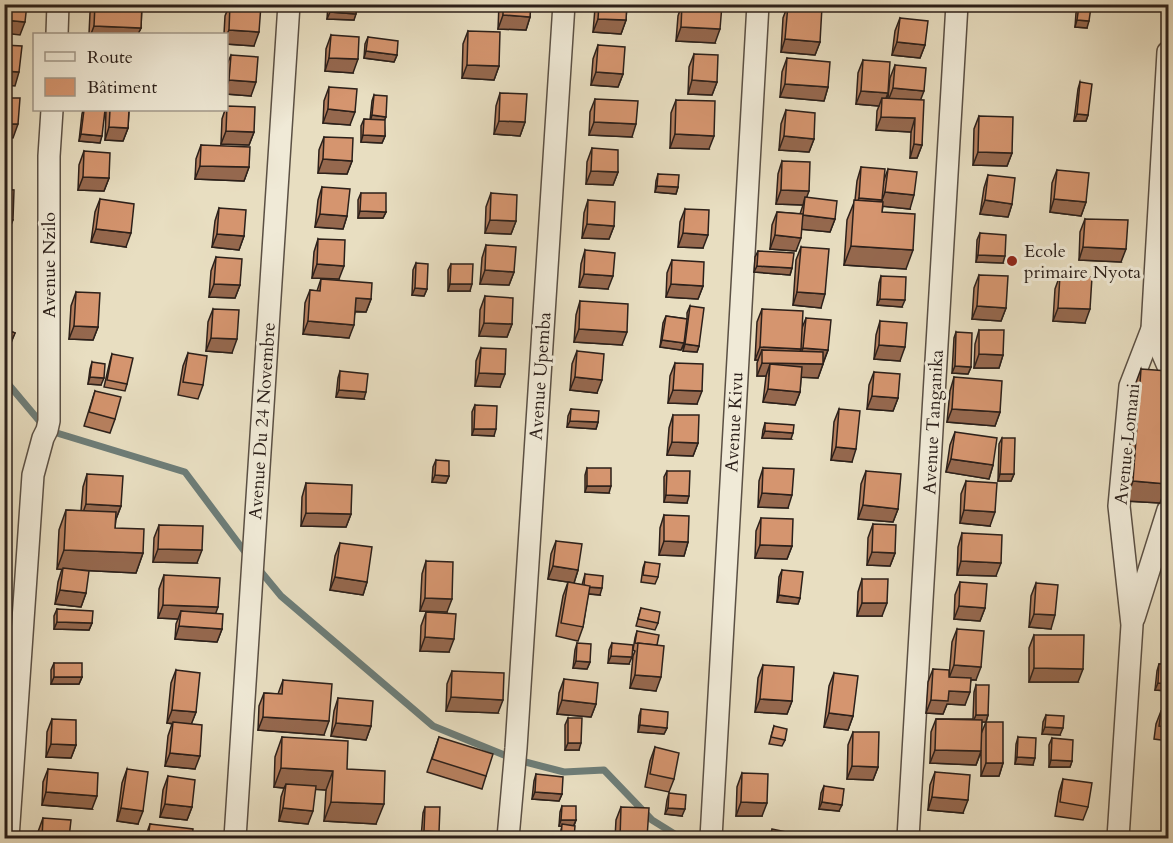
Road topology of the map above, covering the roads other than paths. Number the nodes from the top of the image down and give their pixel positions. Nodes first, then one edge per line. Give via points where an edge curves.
1 (58, 4) edge
2 (289, 4) edge
3 (564, 4) edge
4 (758, 4) edge
5 (957, 4) edge
6 (57, 33) edge
7 (1168, 52) edge
8 (52, 111) edge
9 (1152, 329) junction
10 (1168, 366) edge
11 (1168, 510) edge
12 (1132, 625) junction
13 (8, 838) edge
14 (235, 838) edge
15 (508, 838) edge
16 (711, 838) edge
17 (909, 838) edge
18 (1118, 838) edge

1 - 6 street
2 - 14 street, Avenue Du 24 Novembre
3 - 15 street, Avenue Upemba
4 - 16 street, Avenue Kivu
5 - 17 street, Avenue Tanganika
7 - 9 street, Avenue Lomani
8 - 13 street, Avenue Nzilo via 46,430 33,475
9 - 10 street
9 - 12 street, Avenue Lomani via 1130,386 1119,506
11 - 12 street
12 - 18 street, Avenue Lomani

